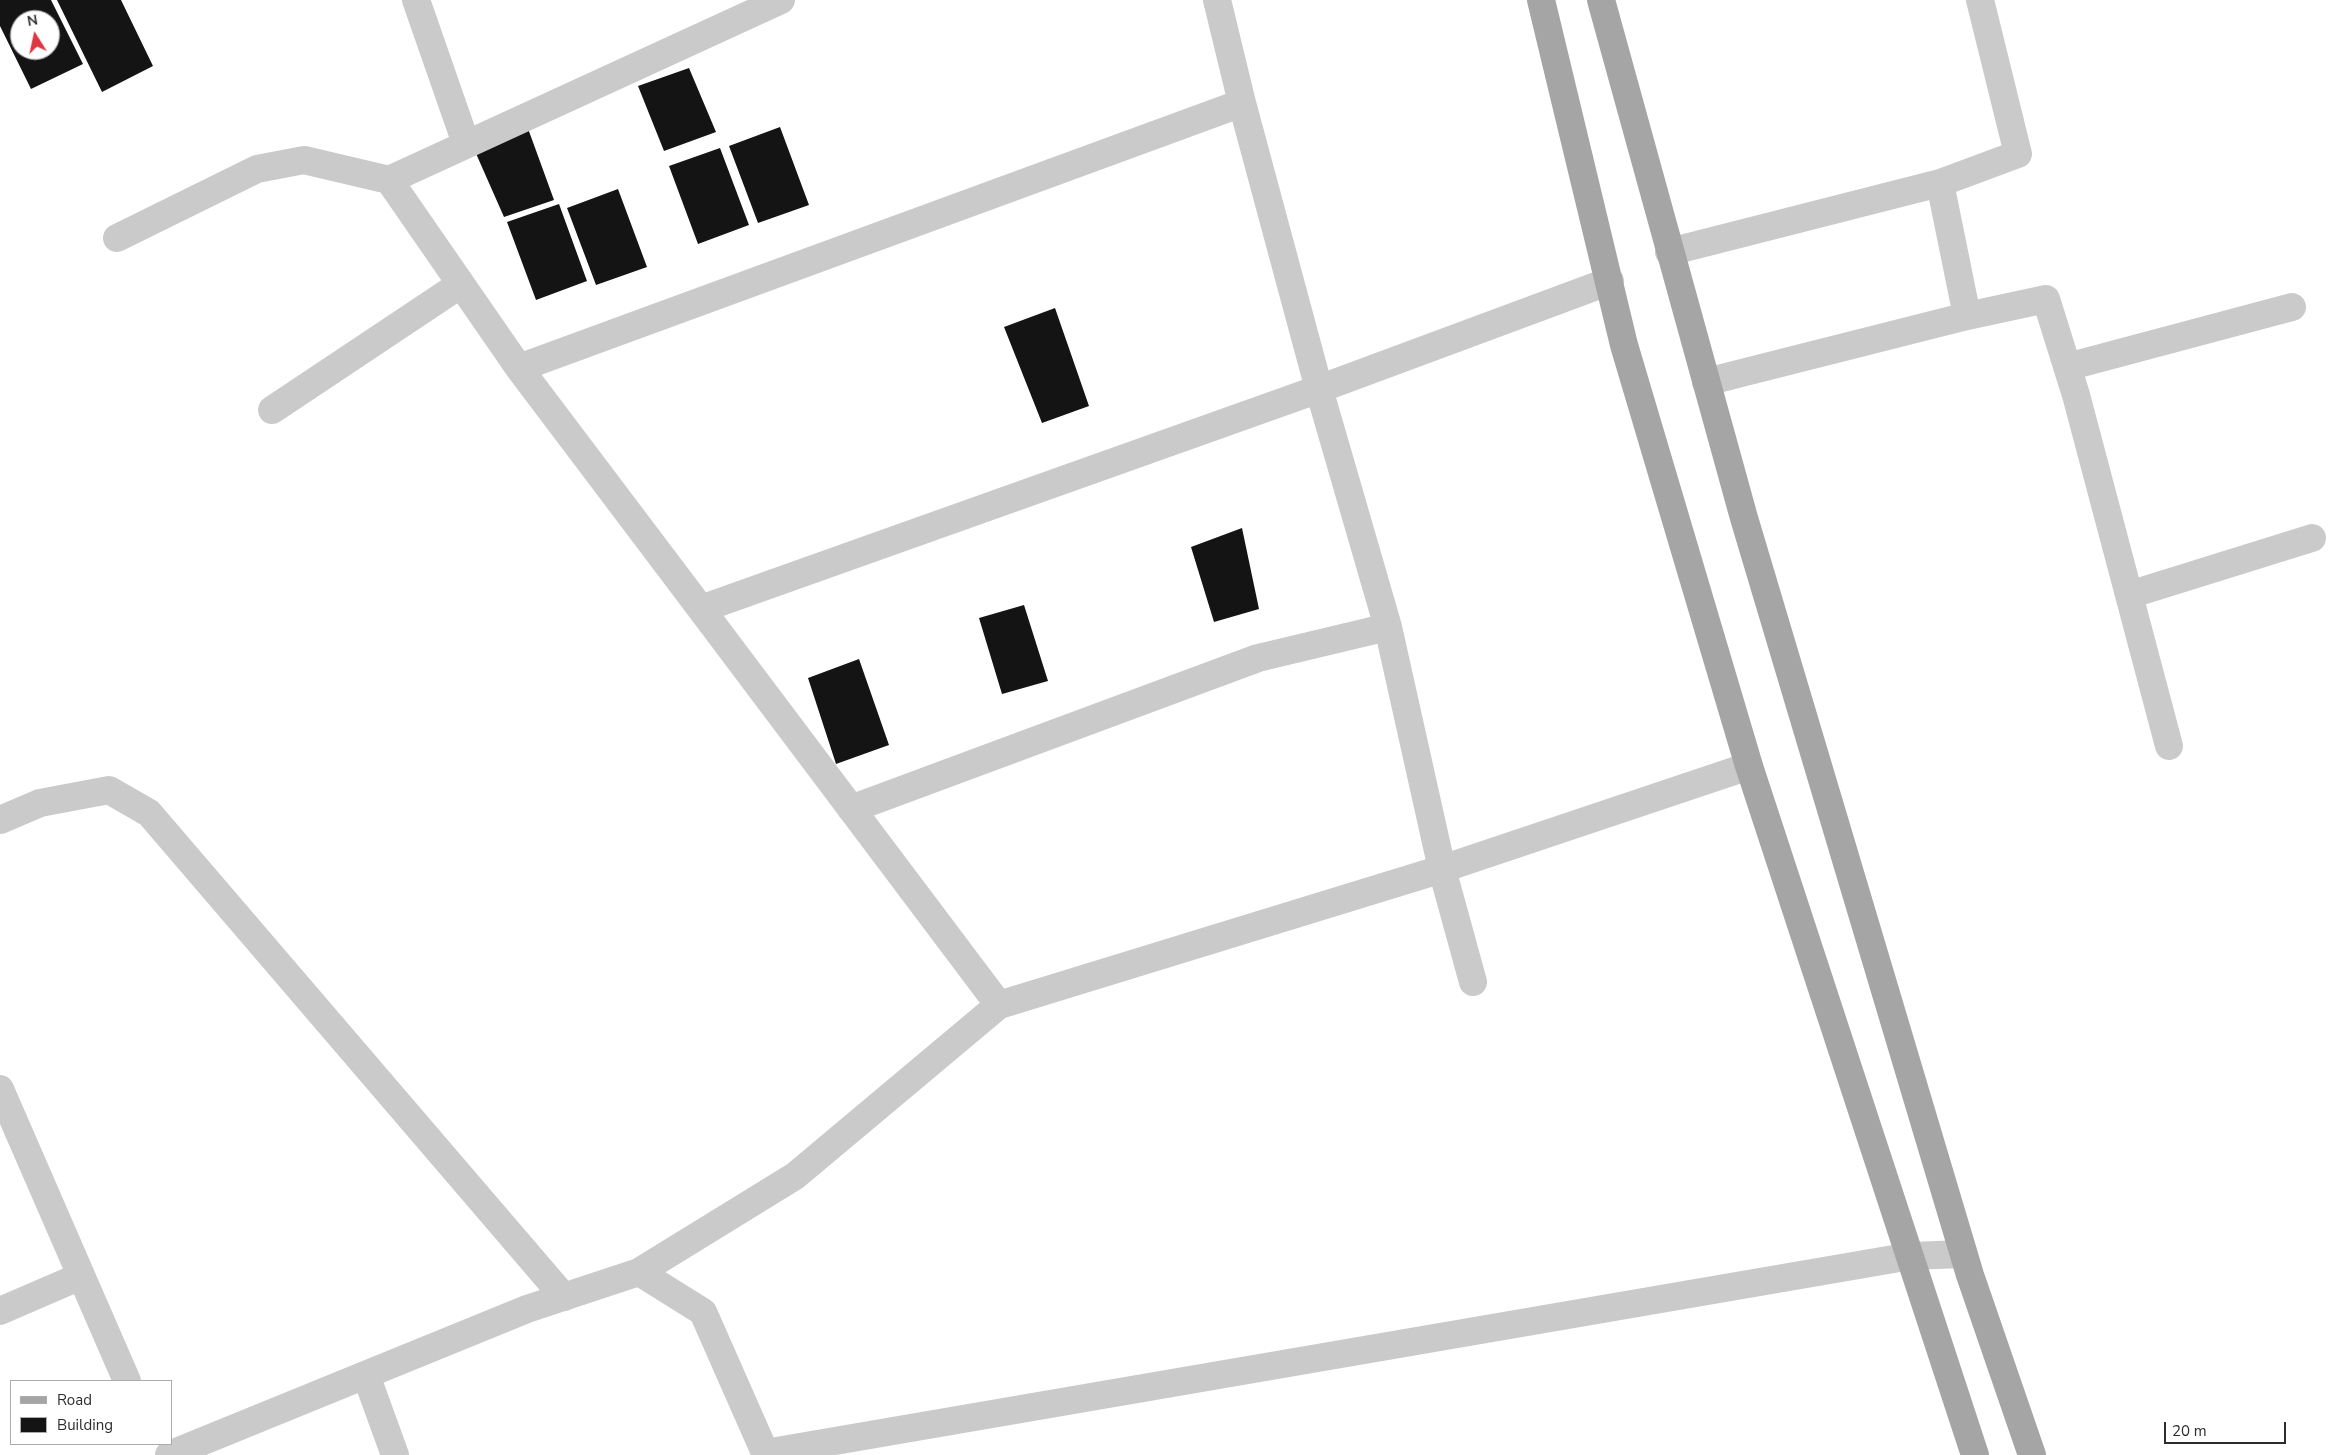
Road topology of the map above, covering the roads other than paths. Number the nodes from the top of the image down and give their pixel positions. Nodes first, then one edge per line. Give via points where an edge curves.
1 (416, 0) edge
2 (781, 0) edge
3 (1216, 0) edge
4 (1542, 0) edge
5 (1601, 0) edge
6 (1980, 0) edge
7 (1242, 103) junction
8 (462, 132) dead end
9 (389, 180) junction
10 (1940, 183) junction
11 (117, 238) dead end
12 (1669, 252) junction
13 (1610, 281) junction
14 (460, 284) junction
15 (2292, 307) dead end
16 (1967, 316) junction
17 (2067, 367) junction
18 (519, 368) junction
19 (1706, 382) junction
20 (1319, 389) junction
21 (272, 410) dead end
22 (2312, 538) dead end
23 (2130, 595) junction
24 (701, 609) junction
25 (1388, 627) junction
26 (2169, 746) dead end
27 (1749, 766) junction
28 (851, 809) junction
29 (0, 820) edge
30 (1442, 870) junction
31 (1473, 982) dead end
32 (999, 1005) junction
33 (0, 1089) edge
34 (9, 1133) edge
35 (1964, 1254) junction
36 (1911, 1256) junction
37 (639, 1272) junction
38 (81, 1276) junction
39 (564, 1297) junction
40 (0, 1311) edge
41 (366, 1375) junction
42 (127, 1380) edge
43 (766, 1454) edge
44 (169, 1455) edge
45 (395, 1455) edge
46 (1975, 1455) edge
47 (2032, 1455) edge

1 - 8 street
2 - 9 street
3 - 7 street
4 - 13 main road
5 - 12 main road
6 - 10 street via 2018,154
7 - 18 street
7 - 20 street
9 - 11 street via 304,160 257,168
9 - 14 street
10 - 12 street
10 - 16 street
12 - 19 main road
13 - 20 street
13 - 27 main road via 1627,353
14 - 18 street
14 - 21 street
15 - 17 street
16 - 17 street via 2046,299
16 - 19 street
17 - 23 street
18 - 24 street
19 - 35 main road
20 - 24 street
20 - 25 street
22 - 23 street
23 - 26 street
24 - 28 street
25 - 28 street via 1258,658
25 - 30 street
27 - 30 street
27 - 36 main road
28 - 32 street
29 - 39 street via 40,803 109,790 149,813
30 - 31 street
30 - 32 street
32 - 37 street via 795,1176
33 - 34 street
34 - 38 street
35 - 36 street
35 - 47 main road
36 - 43 street
36 - 46 main road
37 - 39 street
37 - 43 street via 703,1312
38 - 40 street
38 - 42 street
39 - 41 street
41 - 44 street
41 - 45 street

